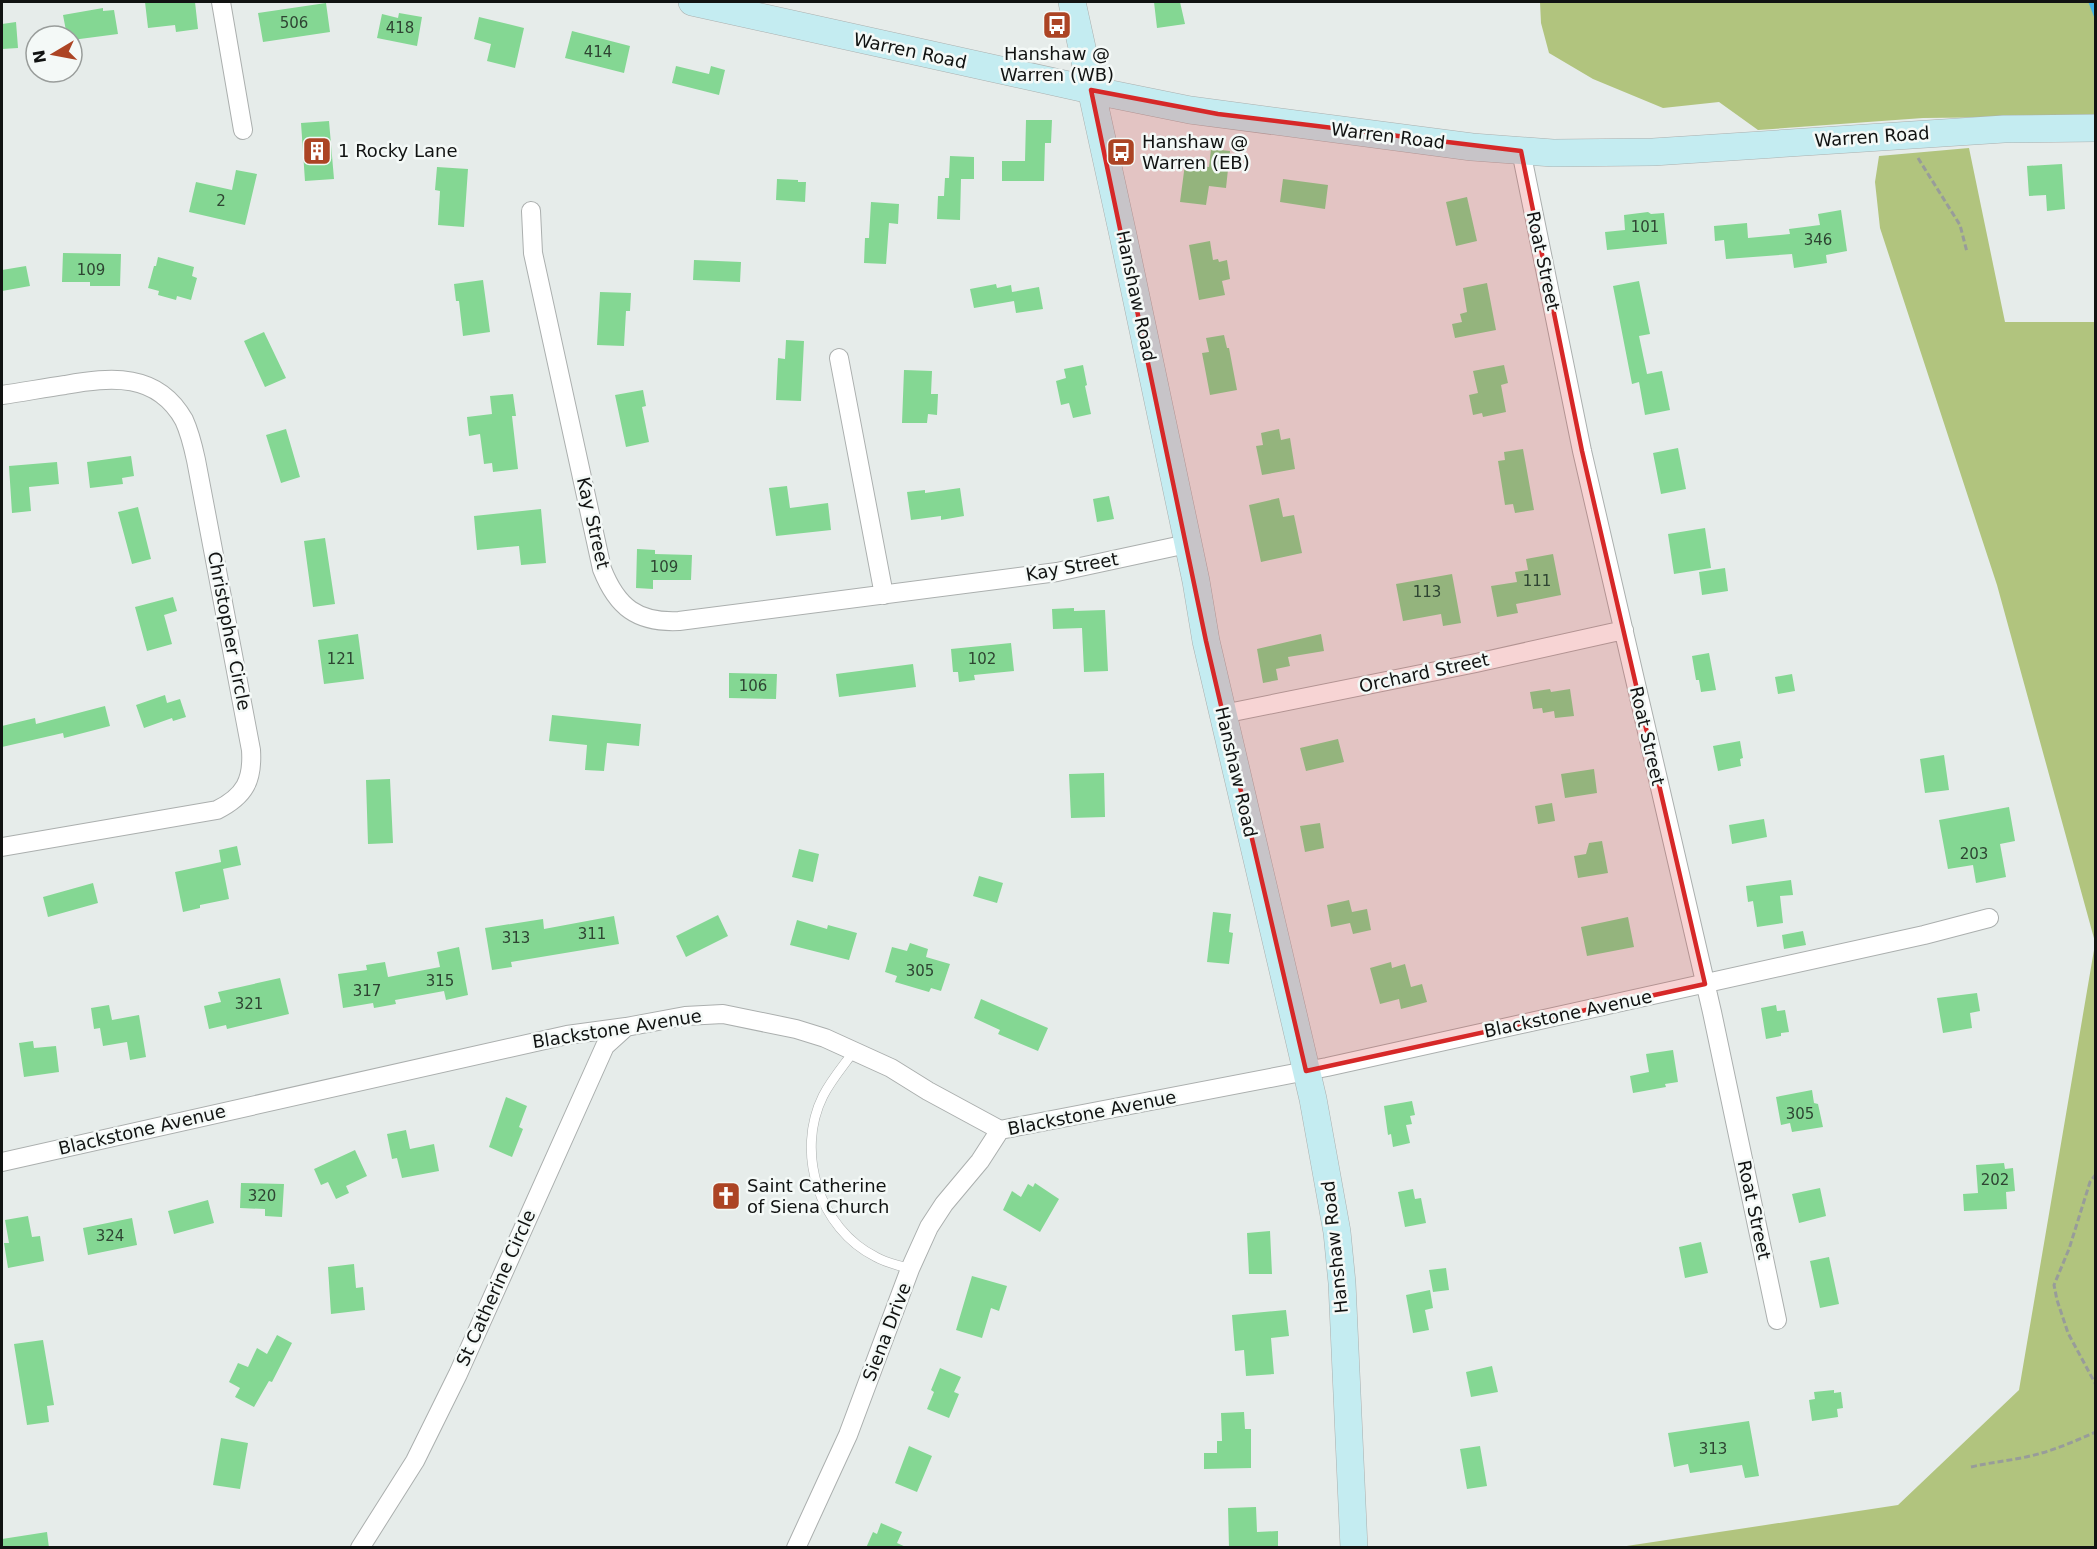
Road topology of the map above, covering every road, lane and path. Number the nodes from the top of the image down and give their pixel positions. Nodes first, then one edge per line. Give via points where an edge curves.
1 (221, 2) edge
2 (692, 2) edge
3 (1072, 2) edge
4 (1091, 90) junction
5 (2096, 128) edge
6 (243, 130) dead end
7 (1899, 136) junction
8 (1521, 151) junction
9 (531, 211) dead end
10 (1967, 252) dead end
11 (839, 358) dead end
12 (2, 395) edge
13 (1187, 544) junction
14 (884, 595) junction
15 (1624, 630) junction
16 (1223, 714) junction
17 (2, 847) edge
18 (1989, 918) dead end
19 (1705, 984) junction
20 (626, 1027) junction
21 (854, 1050) junction
22 (1306, 1071) junction
23 (1000, 1131) junction
24 (2, 1162) edge
25 (2096, 1174) edge
26 (910, 1269) junction
27 (1777, 1320) dead end
28 (2096, 1385) edge
29 (2096, 1432) edge
30 (1971, 1467) dead end
31 (360, 1548) edge
32 (796, 1548) edge
33 (1354, 1548) edge

1 - 6 street
2 - 4 street, Warren Road
3 - 4 street, Hanshaw Road
4 - 8 street, Warren Road via 1295,125
4 - 13 street, Hanshaw Road
5 - 7 street, Warren Road
7 - 8 street, Warren Road via 1653,152
7 - 10 path via 1915,152 1959,225
8 - 15 street, Roat Street via 1582,451
9 - 14 street, Kay Street via 533,254 602,569 614,595 637,614 664,622
11 - 14 street
12 - 17 street, Christopher Circle via 91,380 127,380 159,393 183,419 196,460 252,768 244,789 217,810
13 - 14 street, Kay Street via 1057,572
13 - 16 street, Hanshaw Road
15 - 16 street, Orchard Street
15 - 19 street, Roat Street
16 - 22 street, Hanshaw Road
18 - 19 street, Blackstone Avenue
19 - 22 street, Blackstone Avenue
19 - 27 street, Roat Street
20 - 21 street, Blackstone Avenue via 685,1016 723,1014 796,1029
20 - 24 street, Blackstone Avenue via 497,1050
20 - 31 street, St Catherine Circle via 605,1046 458,1374 415,1461
21 - 23 street, Blackstone Avenue
21 - 26 lane via 823,1096 812,1132 812,1169 823,1204 845,1235 875,1257
22 - 23 street, Blackstone Avenue
22 - 33 street, Hanshaw Road via 1337,1232
23 - 26 street, Siena Drive via 944,1204
25 - 28 path via 2054,1285 2068,1333
26 - 32 street, Siena Drive via 848,1435
29 - 30 path via 2033,1456

